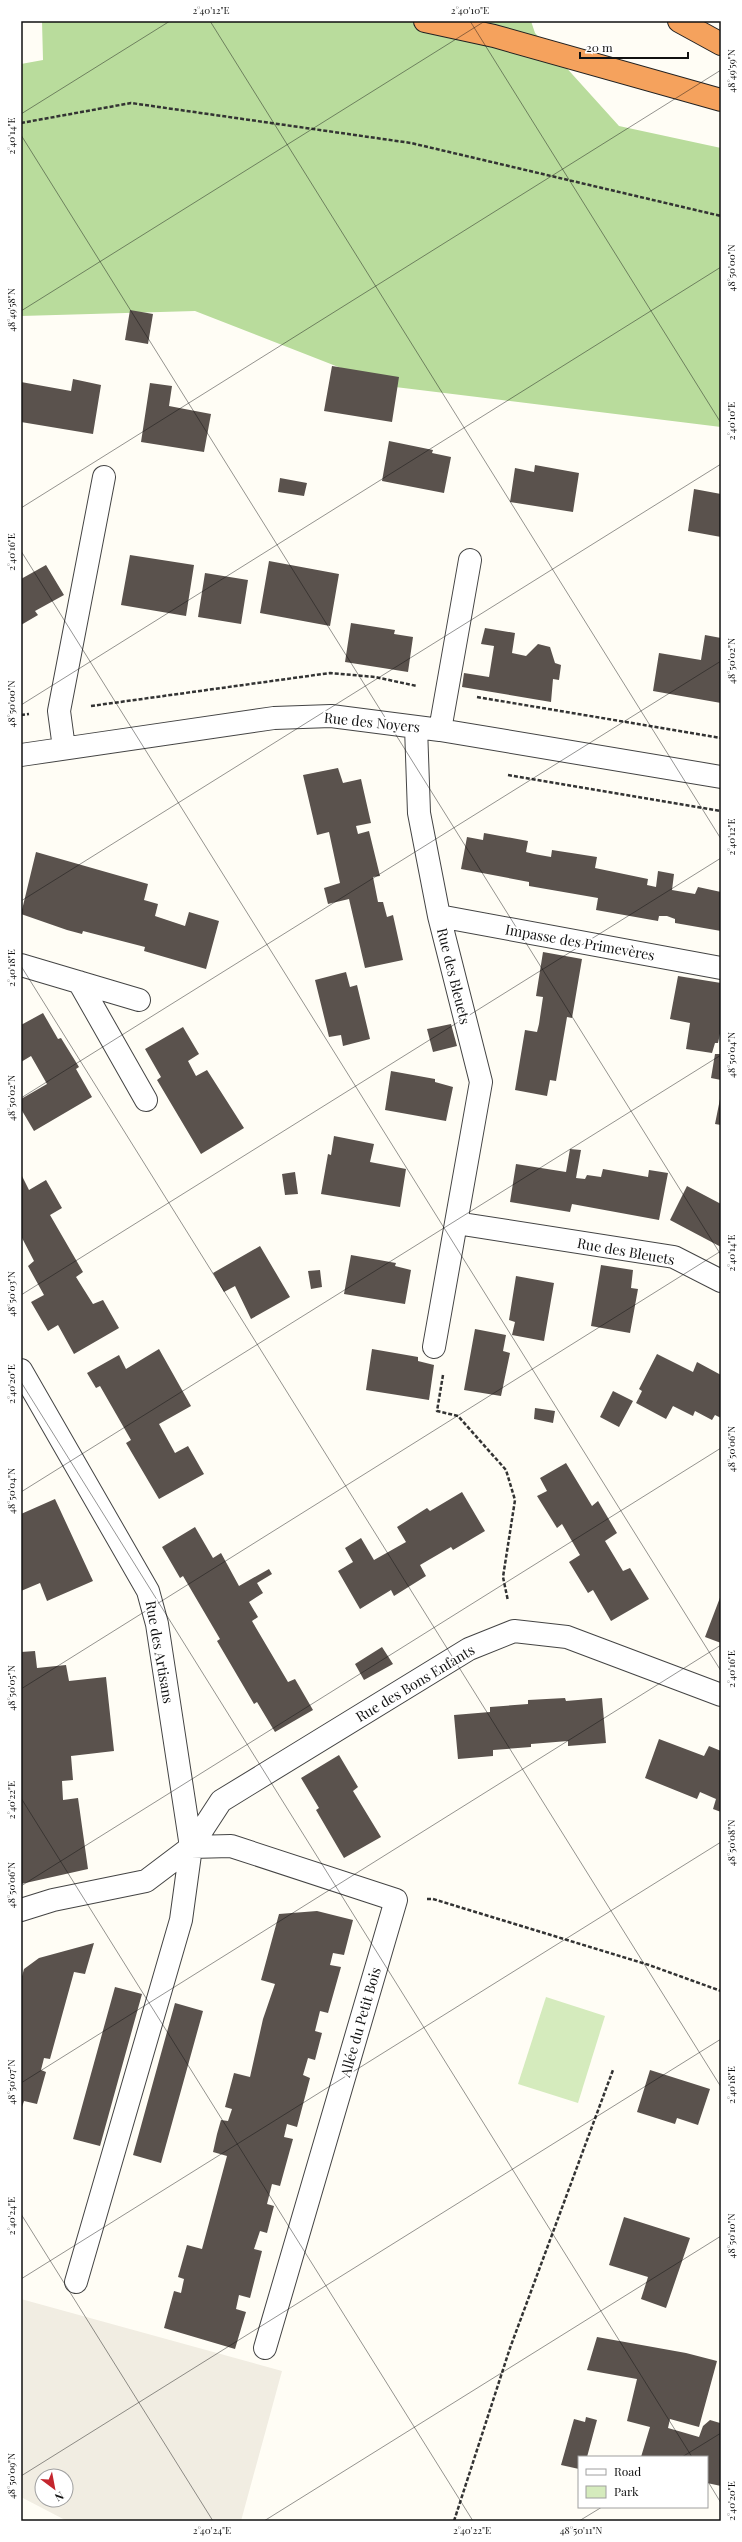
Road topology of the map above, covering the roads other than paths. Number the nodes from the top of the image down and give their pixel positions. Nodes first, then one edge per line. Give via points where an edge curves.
1 (425, 21) edge
2 (679, 21) edge
3 (721, 44) edge
4 (721, 100) edge
5 (104, 477) dead end
6 (470, 560) dead end
7 (416, 727) junction
8 (440, 730) junction
9 (64, 748) junction
10 (21, 755) edge
11 (721, 777) edge
12 (438, 916) junction
13 (21, 965) edge
14 (721, 968) edge
15 (78, 982) junction
16 (139, 1000) dead end
17 (146, 1100) dead end
18 (456, 1223) junction
19 (721, 1281) edge
20 (434, 1347) road end
21 (21, 1370) edge
22 (721, 1695) edge
23 (191, 1846) junction
24 (21, 1910) edge
25 (76, 2282) dead end
26 (265, 2348) dead end

1 - 4 highway via 494,36
2 - 3 highway
5 - 9 street via 59,711
6 - 8 street
7 - 8 street, Rue des Noyers
7 - 9 street, Rue des Noyers via 331,716 274,718
7 - 12 street, Rue des Bleuets via 419,813
8 - 11 street, Rue des Noyers
9 - 10 street, Rue des Noyers
12 - 14 street, Impasse des Primevères
12 - 18 street, Rue des Bleuets via 481,1082
13 - 15 street
15 - 16 street
15 - 17 street
18 - 19 street, Rue des Bleuets via 674,1257
18 - 20 street, Rue des Bleuets
21 - 23 street, Rue des Artisans via 148,1591 157,1624
22 - 23 street, Rue des Bons Enfants via 567,1637 514,1631 469,1649 221,1801
23 - 24 street via 146,1881 53,1900
23 - 25 street via 181,1920
23 - 26 street, Allée du Petit Bois via 231,1846 396,1900

